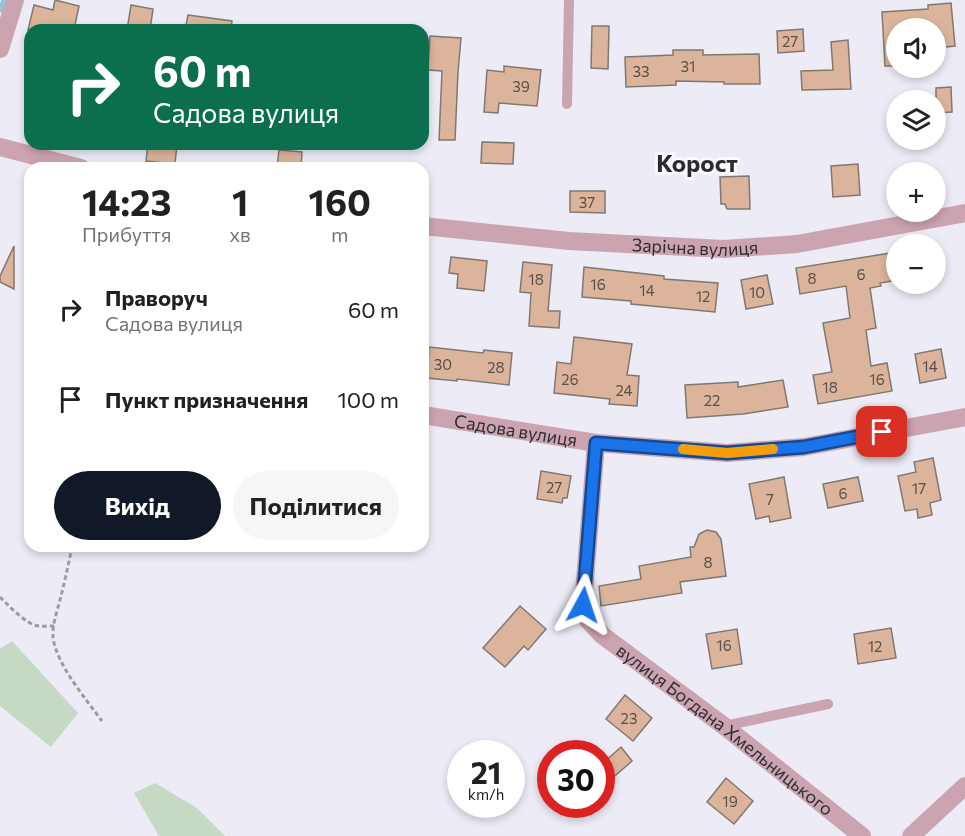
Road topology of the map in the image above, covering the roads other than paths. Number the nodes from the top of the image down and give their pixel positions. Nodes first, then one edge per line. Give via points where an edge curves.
1 (15, 0) edge
2 (569, 0) edge
3 (0, 50) edge
4 (567, 104) dead end
5 (0, 147) edge
6 (58, 162) edge
7 (965, 213) edge
8 (429, 227) edge
9 (429, 416) edge
10 (965, 417) edge
11 (596, 443) junction
12 (828, 704) dead end
13 (724, 726) junction
14 (965, 786) edge
15 (862, 836) edge
16 (911, 836) edge

1 - 3 street
2 - 4 lane
5 - 6 street
7 - 8 street, Зарічна вулиця via 797,244 724,249 569,241
9 - 11 street, Садова вулиця
10 - 11 street, Садова вулиця via 804,447 727,453
11 - 13 street, вулиця Богдана Хмельницького via 583,605 588,620 602,635
12 - 13 lane
13 - 15 street, вулиця Богдана Хмельницького
14 - 16 street

